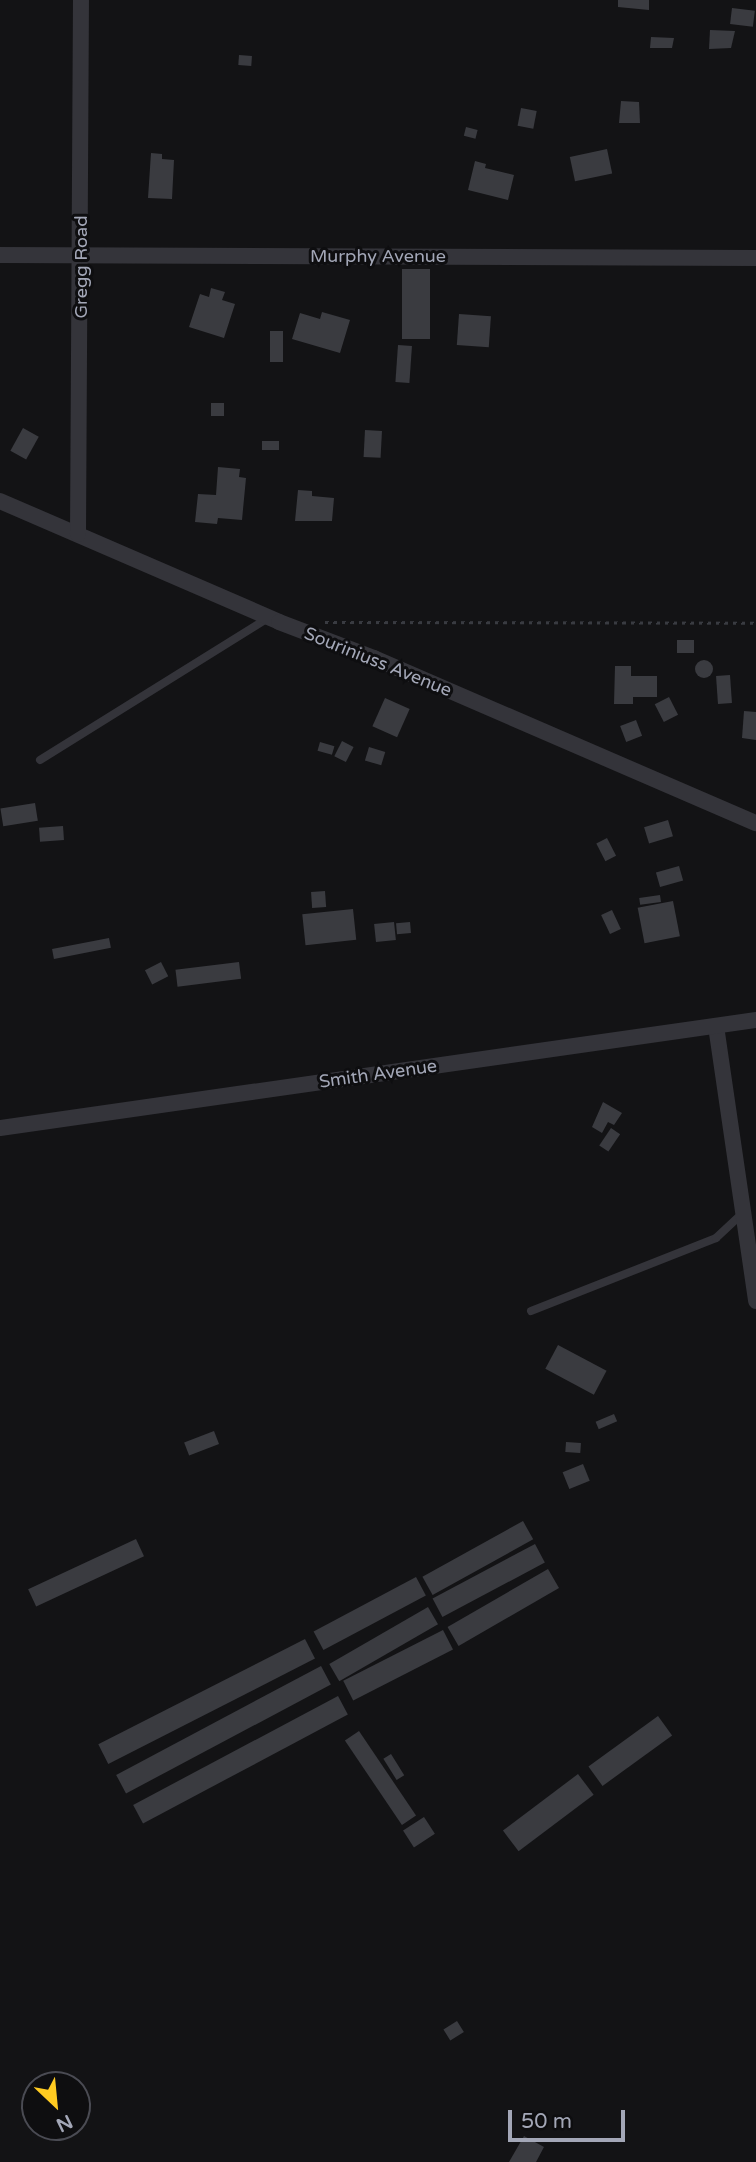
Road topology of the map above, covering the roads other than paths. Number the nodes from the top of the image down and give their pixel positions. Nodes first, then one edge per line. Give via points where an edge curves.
1 (82, 0) edge
2 (0, 255) edge
3 (81, 255) junction
4 (756, 258) edge
5 (0, 502) edge
6 (79, 534) junction
7 (268, 618) junction
8 (40, 760) dead end
9 (756, 823) edge
10 (756, 1020) edge
11 (716, 1026) junction
12 (0, 1128) edge
13 (743, 1213) junction
14 (756, 1301) edge
15 (531, 1311) dead end

1 - 3 street, Gregg Road
2 - 3 street, Murphy Avenue
3 - 4 street, Murphy Avenue
3 - 6 street, Gregg Road
5 - 6 street, Souriniuss Avenue
6 - 7 street, Souriniuss Avenue
7 - 8 lane
7 - 9 street, Souriniuss Avenue via 374,658
10 - 11 street, Smith Avenue
11 - 12 street, Smith Avenue
11 - 13 street
13 - 14 street
13 - 15 lane via 716,1238

